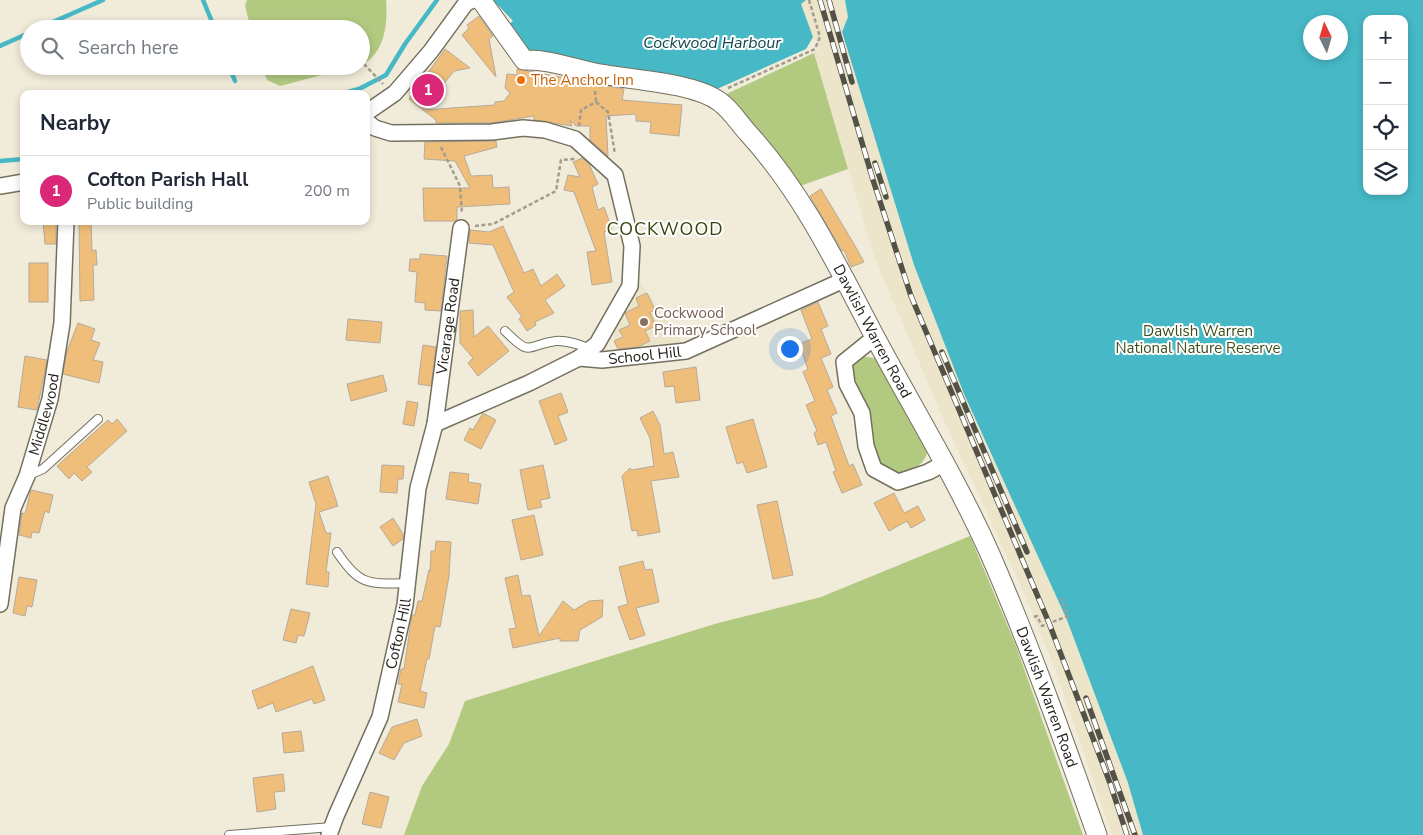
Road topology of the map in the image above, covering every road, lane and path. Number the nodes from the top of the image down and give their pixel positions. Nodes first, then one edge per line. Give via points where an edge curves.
1 (473, 0) edge
2 (481, 0) edge
3 (808, 0) edge
4 (370, 69) edge
5 (384, 85) dead end
6 (711, 96) junction
7 (370, 110) edge
8 (370, 124) edge
9 (436, 134) junction
10 (581, 137) junction
11 (618, 163) dead end
12 (20, 183) edge
13 (0, 186) edge
14 (66, 225) edge
15 (461, 228) junction
16 (846, 278) junction
17 (505, 331) dead end
18 (876, 337) junction
19 (585, 353) junction
20 (98, 420) dead end
21 (435, 424) junction
22 (945, 463) junction
23 (27, 476) junction
24 (337, 552) dead end
25 (408, 583) junction
26 (1061, 598) dead end
27 (0, 604) edge
28 (1037, 616) dead end
29 (331, 831) edge
30 (229, 835) edge
31 (1097, 835) edge

1 - 7 street via 466,3 431,51 395,92
2 - 6 street, Dawlish Warren Road via 524,60 535,59
3 - 6 path via 820,37 814,49
4 - 5 path
6 - 16 street, Dawlish Warren Road via 722,103 771,158
8 - 9 street via 391,133
9 - 10 street via 523,128 546,130 575,139
9 - 15 path via 460,186
10 - 11 path via 578,118 581,110 596,102 608,112
10 - 15 path via 583,156 561,160 556,191 493,224
10 - 19 street via 616,175 633,261 630,286 597,344
12 - 13 street
14 - 23 street, Middlewood via 62,323 55,371
15 - 21 street, Vicarage Road
16 - 18 street, Dawlish Warren Road
16 - 19 street, School Hill via 686,351 602,360
17 - 19 lane via 525,348 563,341
18 - 22 street, Dawlish Warren Road
18 - 22 street via 844,362 847,384 862,413 866,446 874,469 898,482
19 - 21 street via 529,383
20 - 23 lane via 43,469
21 - 25 street, Cofton Hill via 418,488
22 - 31 street, Dawlish Warren Road via 989,552 1017,619
23 - 27 street, Middlewood via 13,508
24 - 25 lane via 358,579
25 - 29 street, Cofton Hill via 380,717
26 - 28 path via 1068,616 1042,626
29 - 30 lane

